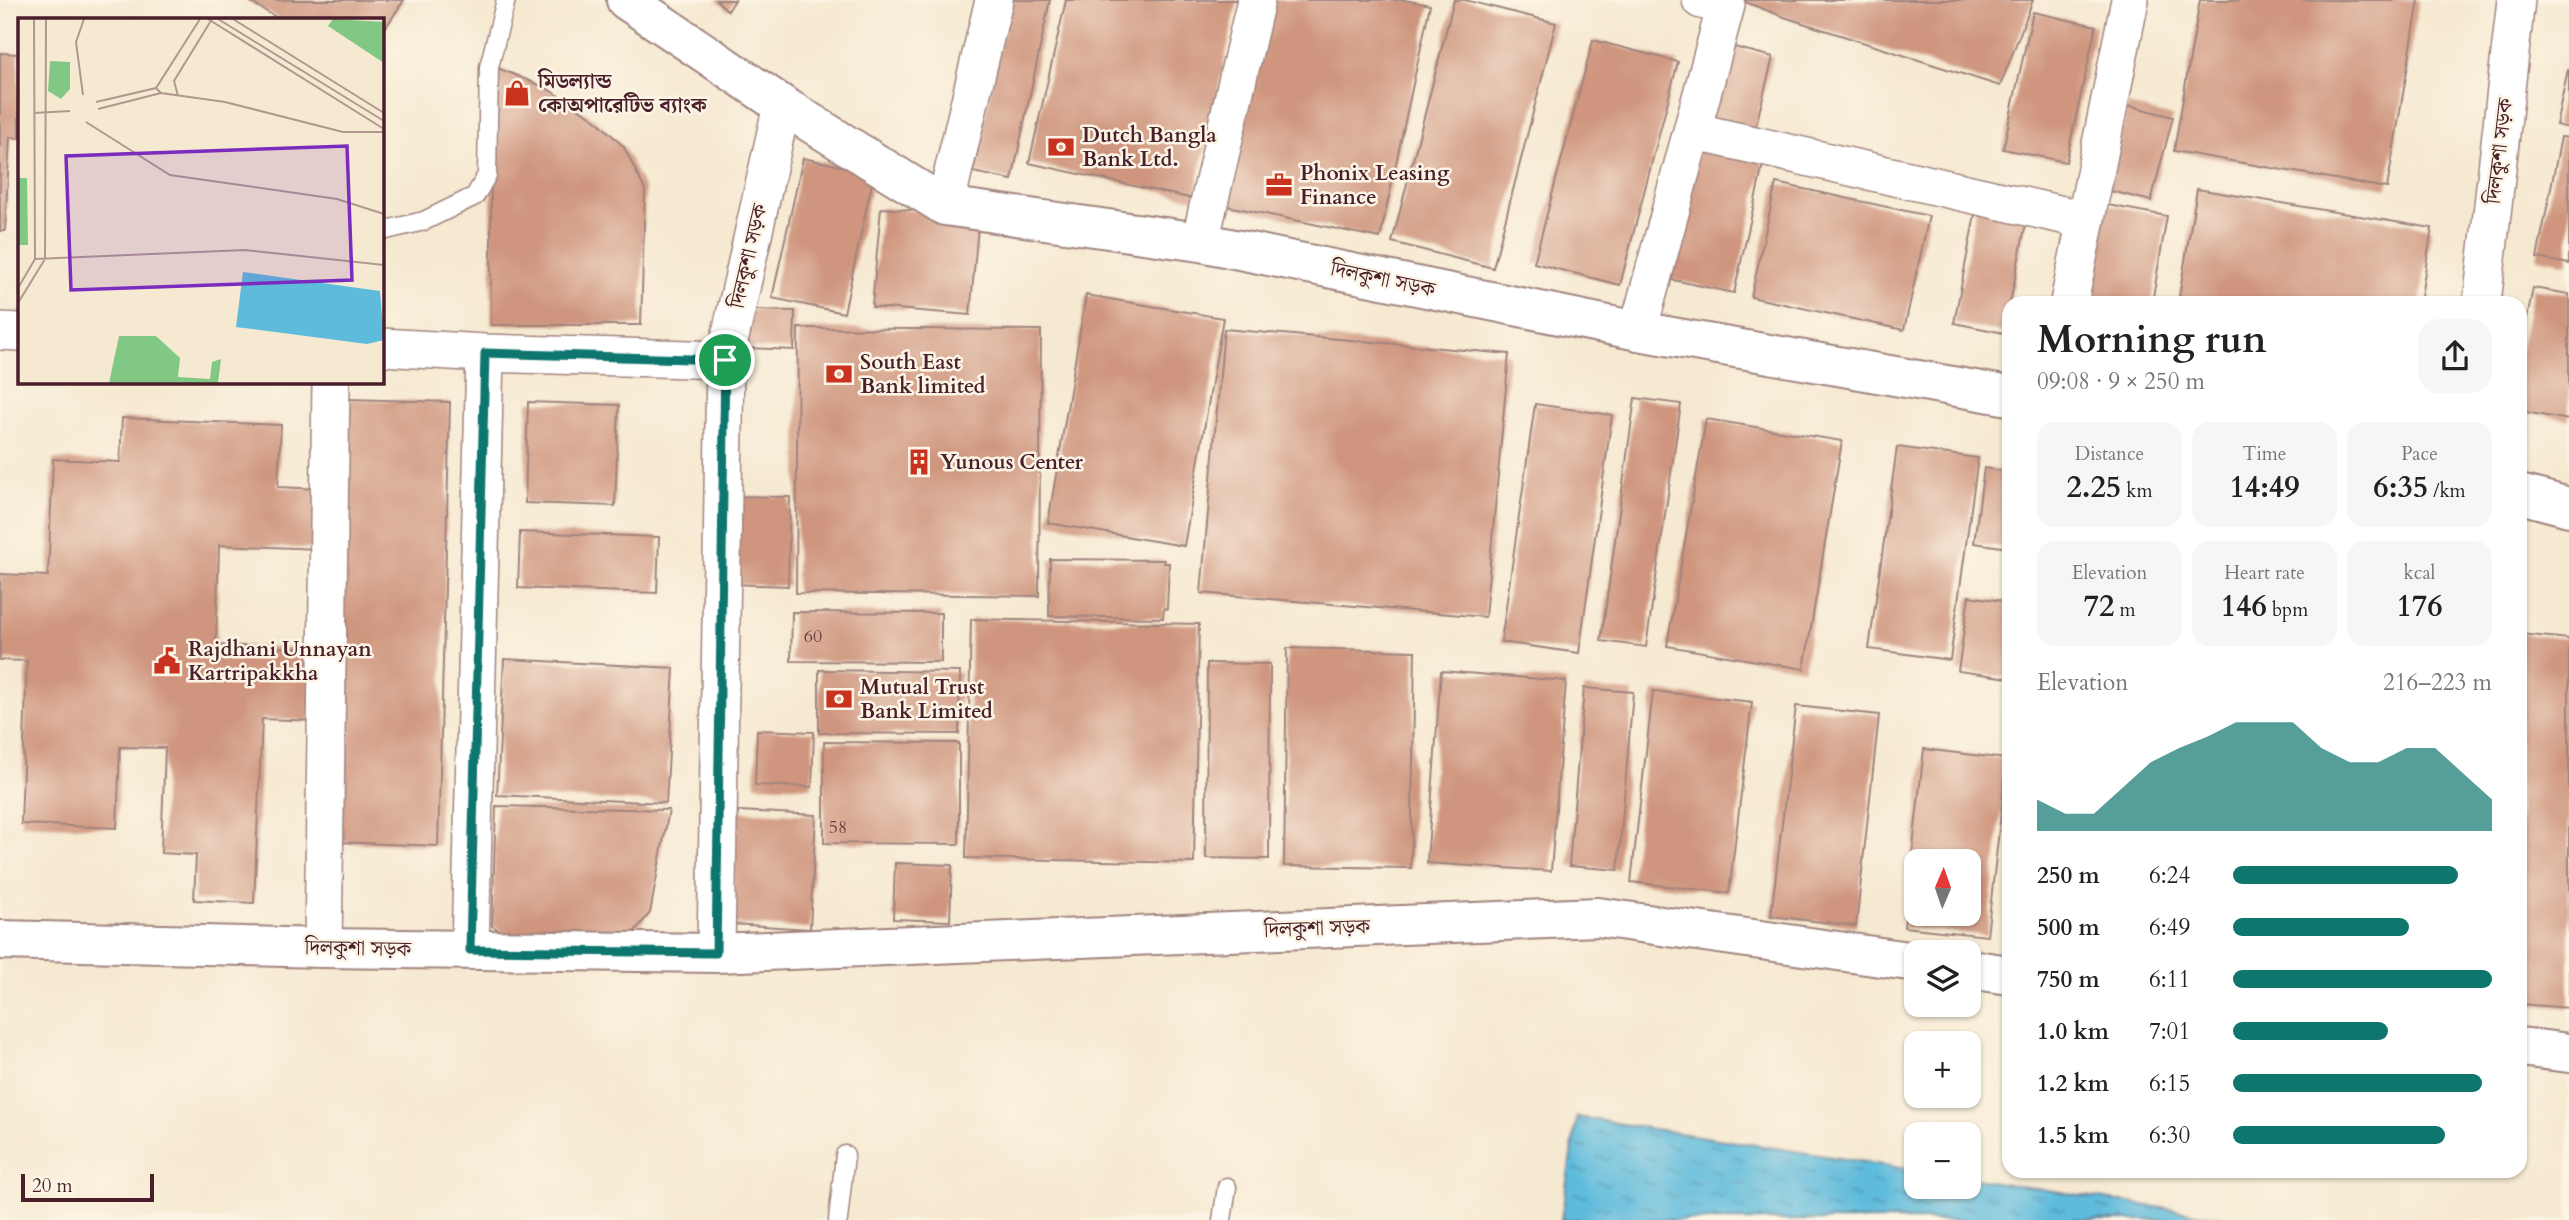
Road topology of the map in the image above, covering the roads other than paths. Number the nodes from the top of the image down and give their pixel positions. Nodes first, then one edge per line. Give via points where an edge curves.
1 (506, 0) edge
2 (625, 0) edge
3 (994, 0) edge
4 (1256, 0) edge
5 (1701, 0) edge
6 (2130, 0) edge
7 (2516, 0) edge
8 (782, 105) junction
9 (1692, 131) junction
10 (945, 206) junction
11 (2085, 220) junction
12 (383, 231) edge
13 (1200, 242) junction
14 (2070, 296) edge
15 (2483, 296) edge
16 (0, 331) edge
17 (1638, 331) junction
18 (18, 332) edge
19 (383, 347) edge
20 (485, 353) junction
21 (725, 360) junction
22 (331, 383) edge
23 (2002, 395) edge
24 (2527, 496) edge
25 (2569, 507) edge
26 (0, 940) edge
27 (323, 948) junction
28 (470, 950) junction
29 (716, 953) junction
30 (1904, 960) edge
31 (1981, 971) edge
32 (2002, 974) edge
33 (2527, 1047) edge
34 (2569, 1053) edge
35 (845, 1155) dead end
36 (1227, 1187) dead end
37 (838, 1220) edge
38 (1222, 1220) edge

1 - 12 lane via 489,67 487,175 475,196 424,220
2 - 8 street, দিলকুশা সড়ক
3 - 10 street
4 - 13 street
5 - 9 street via 1726,5
6 - 11 street
7 - 15 street, দিলকুশা সড়ক
8 - 10 street, দিলকুশা সড়ক
8 - 21 street, দিলকুশা সড়ক
9 - 11 street
9 - 17 street
10 - 13 street, দিলকুশা সড়ক
11 - 14 street
13 - 17 street, দিলকুশা সড়ক
16 - 18 street
17 - 23 street, দিলকুশা সড়ক
19 - 20 street
20 - 21 street
20 - 28 street
21 - 29 street, দিলকুশা সড়ক
22 - 27 street
24 - 25 street
26 - 27 street, দিলকুশা সড়ক
27 - 28 street, দিলকুশা সড়ক
28 - 29 street, দিলকুশা সড়ক
29 - 30 street, দিলকুশা সড়ক via 1598,917
31 - 32 street
33 - 34 street
35 - 37 lane
36 - 38 lane

